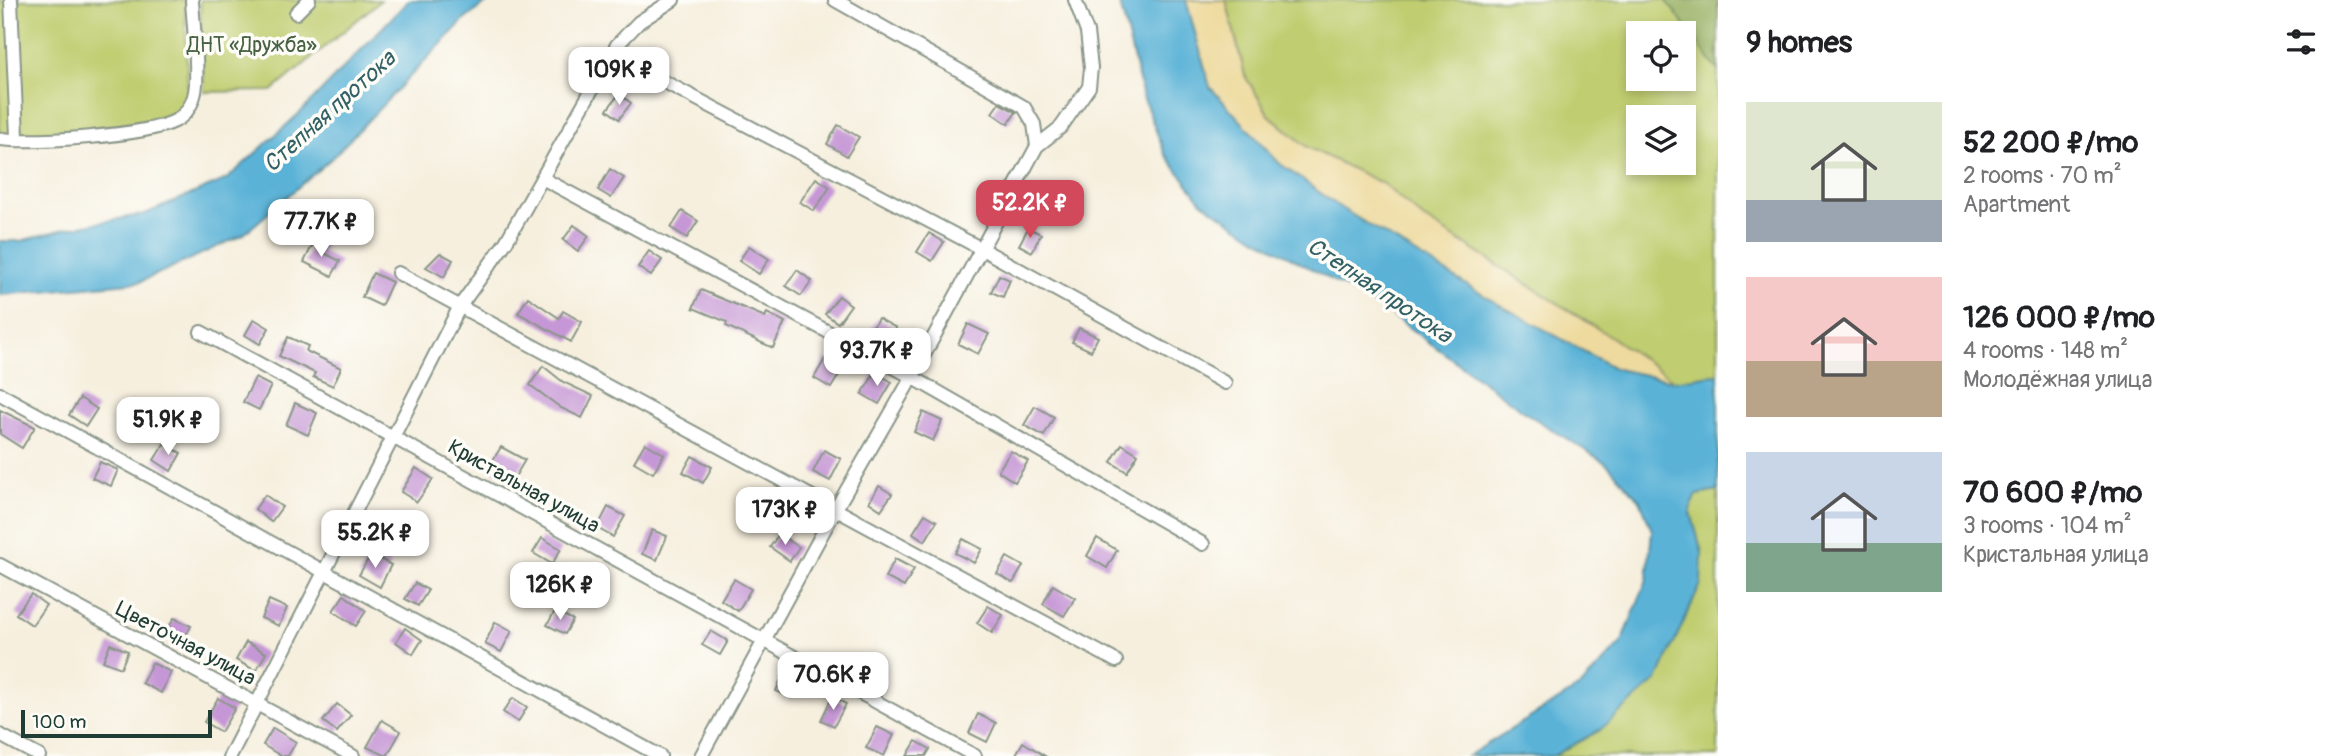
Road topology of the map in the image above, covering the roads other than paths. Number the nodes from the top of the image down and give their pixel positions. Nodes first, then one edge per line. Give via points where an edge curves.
1 (11, 0) edge
2 (192, 0) edge
3 (309, 0) edge
4 (656, 0) edge
5 (673, 0) edge
6 (835, 0) edge
7 (1075, 0) edge
8 (296, 13) dead end
9 (639, 22) junction
10 (610, 60) junction
11 (17, 137) junction
12 (0, 139) edge
13 (1037, 146) junction
14 (542, 178) junction
15 (980, 248) junction
16 (398, 273) dead end
17 (460, 306) junction
18 (201, 332) dead end
19 (912, 377) junction
20 (1225, 383) dead end
21 (0, 394) edge
22 (395, 438) junction
23 (834, 512) junction
24 (1203, 544) dead end
25 (0, 565) edge
26 (326, 572) junction
27 (766, 641) junction
28 (1116, 662) dead end
29 (258, 704) junction
30 (0, 735) edge
31 (39, 756) edge
32 (230, 756) edge
33 (353, 756) edge
34 (660, 756) edge
35 (701, 756) edge
36 (975, 756) edge

1 - 11 street
2 - 11 street via 195,95 186,113 173,122 112,133 50,141
3 - 8 street
4 - 9 street
5 - 9 street
6 - 13 street via 1024,107 1034,124
7 - 13 street via 1087,32 1089,87 1060,127
9 - 10 street
10 - 14 street
10 - 15 street via 640,69
11 - 12 street
13 - 15 street
14 - 17 street via 506,242
14 - 19 street
15 - 19 street
15 - 20 street
16 - 17 street
17 - 22 street
17 - 23 street
18 - 22 street, Кристальная улица
19 - 23 street
19 - 24 street
21 - 26 street
22 - 26 street
22 - 27 street, Кристальная улица
23 - 27 street
23 - 28 street
25 - 29 street, Цветочная улица
26 - 29 street
26 - 34 street
27 - 35 street
27 - 36 street, Кристальная улица
29 - 32 street
29 - 33 street, Цветочная улица
30 - 31 street

